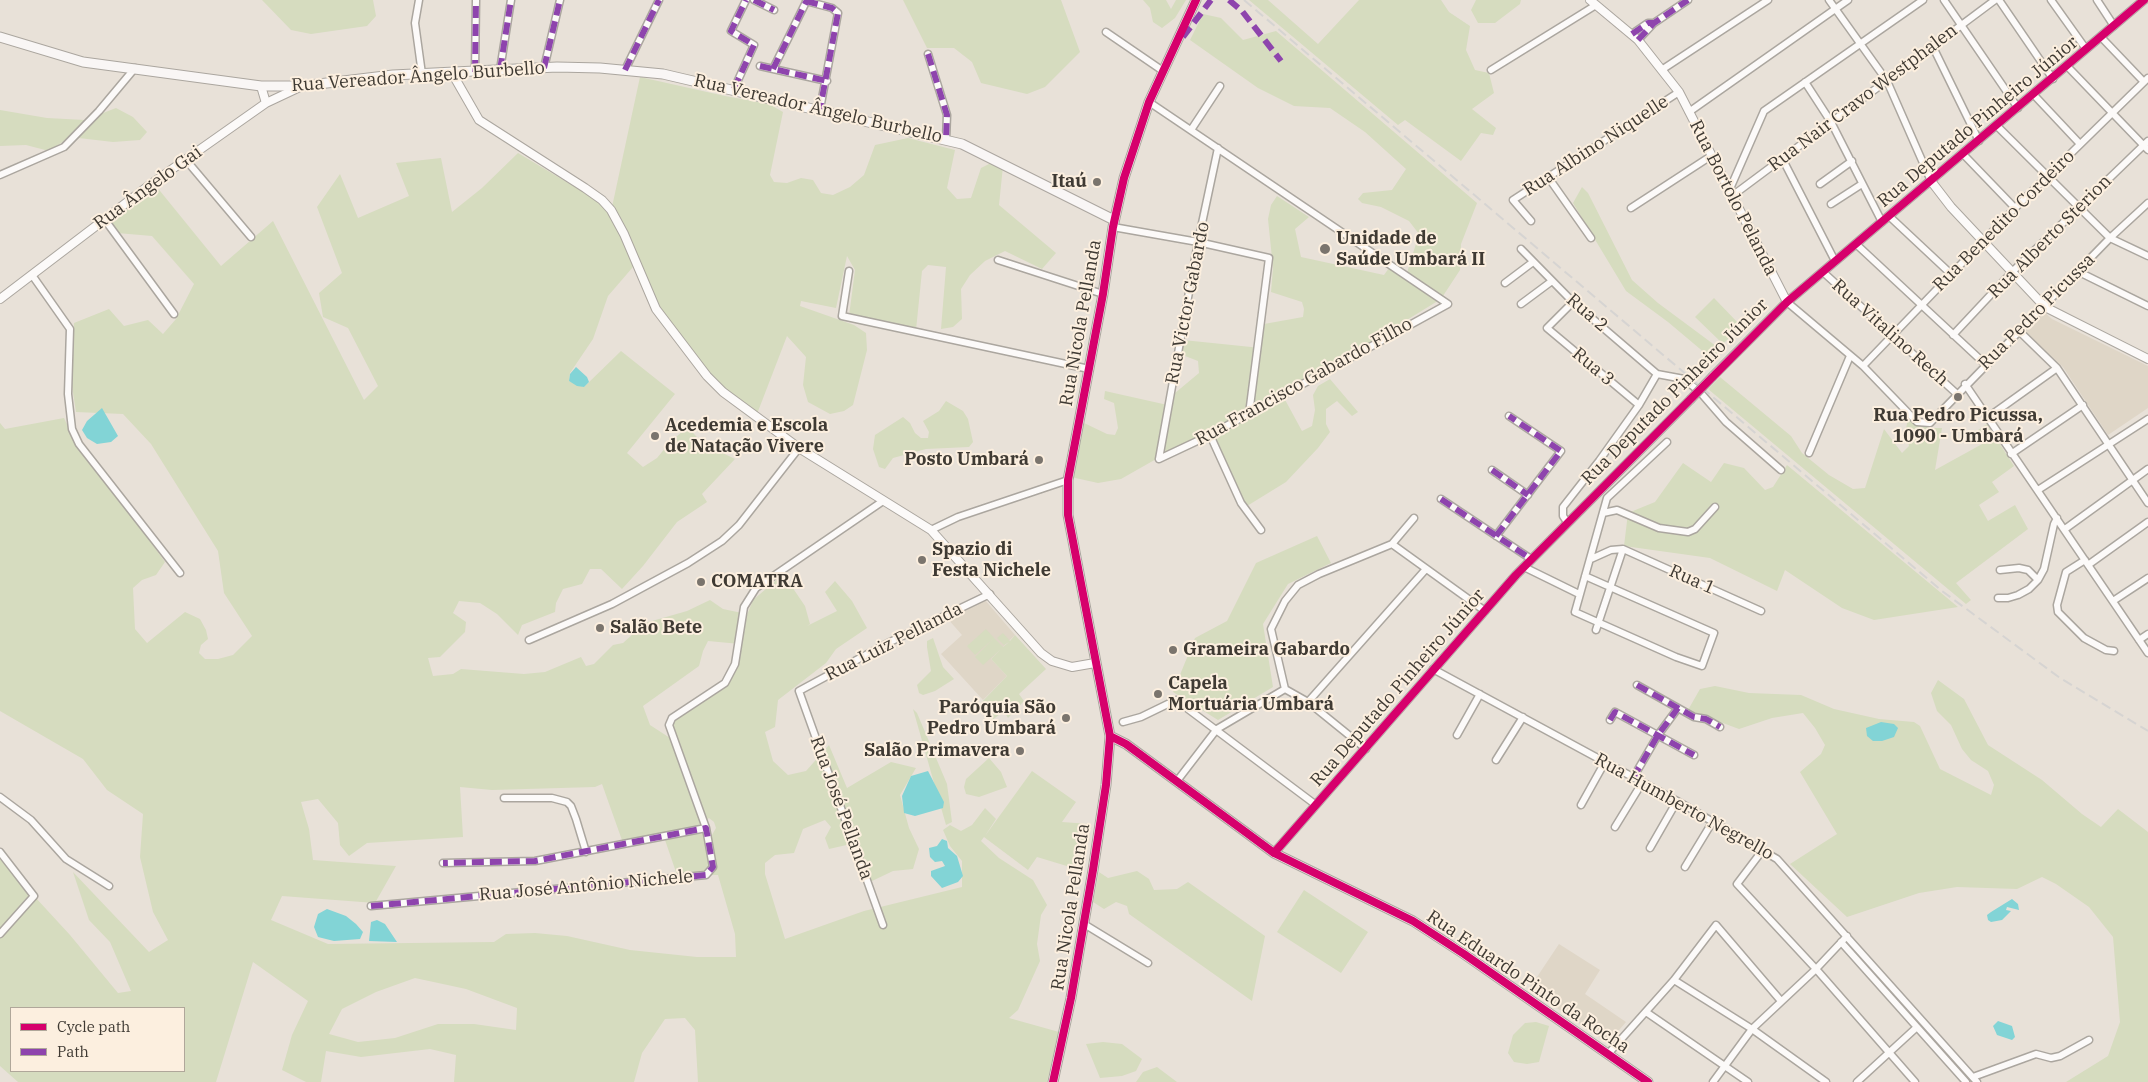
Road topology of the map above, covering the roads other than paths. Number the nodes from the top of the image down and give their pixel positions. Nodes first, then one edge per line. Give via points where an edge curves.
1 (419, 0) edge
2 (476, 0) edge
3 (511, 0) edge
4 (560, 0) edge
5 (660, 0) edge
6 (746, 0) edge
7 (754, 0) edge
8 (1196, 0) edge
9 (1688, 0) edge
10 (1768, 0) edge
11 (1829, 0) edge
12 (1848, 0) edge
13 (1923, 0) edge
14 (1944, 0) edge
15 (1997, 0) edge
16 (2051, 0) edge
17 (2097, 0) edge
18 (2144, 0) edge
19 (806, 1) edge
20 (1593, 2) edge
21 (1835, 8) junction
22 (774, 10) dead end
23 (1961, 24) junction
24 (2114, 26) junction
25 (1106, 32) dead end
26 (0, 37) edge
27 (1635, 37) junction
28 (2101, 37) junction
29 (1860, 43) junction
30 (1932, 46) junction
31 (2086, 49) junction
32 (928, 54) dead end
33 (760, 66) dead end
34 (2067, 66) junction
35 (135, 68) junction
36 (544, 68) junction
37 (774, 69) junction
38 (1662, 69) junction
39 (500, 70) junction
40 (625, 70) junction
41 (1491, 70) dead end
42 (1163, 71) junction
43 (475, 72) junction
44 (452, 73) junction
45 (422, 74) junction
46 (2053, 79) junction
47 (2146, 80) edge
48 (827, 81) junction
49 (1887, 81) junction
50 (1805, 82) junction
51 (261, 86) junction
52 (302, 86) junction
53 (1220, 86) dead end
54 (734, 89) junction
55 (1679, 92) junction
56 (2034, 95) junction
57 (1150, 102) junction
58 (266, 103) junction
59 (2018, 108) junction
60 (820, 109) junction
61 (1689, 112) junction
62 (2113, 112) junction
63 (1831, 122) junction
64 (1997, 126) junction
65 (1191, 130) junction
66 (946, 140) junction
67 (1980, 141) junction
68 (2080, 144) junction
69 (2146, 145) edge
70 (1218, 148) junction
71 (1963, 154) junction
72 (1711, 156) junction
73 (1782, 158) junction
74 (186, 160) junction
75 (1852, 162) junction
76 (0, 175) edge
77 (1548, 177) junction
78 (2049, 177) junction
79 (1931, 181) junction
80 (1820, 184) dead end
81 (1862, 184) junction
82 (1730, 194) junction
83 (1831, 204) dead end
84 (2147, 204) edge
85 (2080, 207) junction
86 (1631, 208) dead end
87 (2015, 208) junction
88 (1889, 216) junction
89 (104, 220) junction
90 (1531, 221) dead end
91 (1882, 222) junction
92 (1113, 223) junction
93 (251, 237) dead end
94 (1591, 238) dead end
95 (2110, 238) junction
96 (1982, 241) junction
97 (1198, 242) junction
98 (1856, 244) junction
99 (1521, 250) dead end
100 (2148, 256) edge
101 (998, 260) dead end
102 (1835, 261) junction
103 (1533, 262) junction
104 (849, 271) dead end
105 (1823, 272) junction
106 (2012, 272) junction
107 (2079, 272) junction
108 (1951, 274) junction
109 (32, 276) junction
110 (1552, 281) junction
111 (1505, 283) dead end
112 (1103, 294) junction
113 (0, 299) edge
114 (1573, 302) junction
115 (1787, 302) junction
116 (1520, 304) dead end
117 (1921, 304) junction
118 (2148, 306) edge
119 (2045, 307) junction
120 (174, 314) dead end
121 (2019, 331) junction
122 (1953, 334) junction
123 (1891, 335) junction
124 (1850, 356) junction
125 (2148, 358) edge
126 (1985, 364) junction
127 (1862, 366) junction
128 (2057, 368) junction
129 (1089, 370) junction
130 (1657, 374) junction
131 (1965, 384) junction
132 (1956, 394) junction
133 (2083, 405) junction
134 (1639, 406) junction
135 (1249, 414) junction
136 (1509, 416) dead end
137 (1987, 418) junction
138 (2148, 419) edge
139 (1930, 423) joint
140 (1210, 435) junction
141 (1667, 442) dead end
142 (2109, 443) junction
143 (798, 448) junction
144 (1809, 453) dead end
145 (2011, 454) junction
146 (1159, 459) joint
147 (2148, 469) edge
148 (1492, 470) dead end
149 (1781, 470) dead end
150 (1068, 480) junction
151 (2133, 480) junction
152 (2038, 490) junction
153 (1528, 495) junction
154 (1441, 499) dead end
155 (882, 501) junction
156 (2148, 503) edge
157 (1715, 508) dead end
158 (1602, 512) junction
159 (1414, 518) dead end
160 (2057, 518) junction
161 (1567, 522) junction
162 (2148, 522) edge
163 (2065, 529) junction
164 (931, 530) junction
165 (1261, 530) dead end
166 (1496, 536) junction
167 (1392, 544) junction
168 (1623, 550) junction
169 (1531, 559) junction
170 (1591, 559) junction
171 (2086, 562) junction
172 (1524, 567) junction
173 (1426, 569) junction
174 (2000, 570) dead end
175 (180, 573) dead end
176 (1585, 576) junction
177 (2148, 578) edge
178 (2038, 580) junction
179 (1610, 587) junction
180 (990, 594) junction
181 (1579, 594) junction
182 (1998, 598) dead end
183 (2113, 601) junction
184 (1485, 611) junction
185 (1761, 611) dead end
186 (1599, 622) junction
187 (1596, 630) dead end
188 (2148, 634) edge
189 (529, 640) dead end
190 (2139, 640) junction
191 (2114, 651) dead end
192 (2148, 653) edge
193 (1095, 663) junction
194 (1433, 668) junction
195 (1637, 685) dead end
196 (1285, 689) junction
197 (799, 691) joint
198 (1480, 694) junction
199 (1308, 702) junction
200 (1678, 708) junction
201 (1523, 718) junction
202 (1610, 720) dead end
203 (1123, 722) dead end
204 (1720, 727) dead end
205 (1217, 729) junction
206 (1457, 735) dead end
207 (1658, 735) junction
208 (1110, 736) junction
209 (1366, 748) junction
210 (1694, 754) dead end
211 (1496, 760) dead end
212 (1605, 762) junction
213 (1633, 778) junction
214 (1176, 782) junction
215 (1642, 783) junction
216 (0, 797) edge
217 (504, 798) dead end
218 (1677, 801) junction
219 (1316, 805) junction
220 (1580, 805) dead end
221 (1713, 821) junction
222 (1615, 827) dead end
223 (706, 828) junction
224 (1650, 848) dead end
225 (1762, 851) junction
226 (0, 852) edge
227 (586, 852) junction
228 (1274, 853) junction
229 (443, 863) dead end
230 (1685, 867) dead end
231 (109, 886) dead end
232 (371, 906) dead end
233 (1084, 924) junction
234 (883, 925) dead end
235 (0, 934) edge
236 (1847, 936) junction
237 (1841, 942) junction
238 (1148, 963) dead end
239 (1816, 969) junction
240 (1674, 980) junction
241 (1781, 1001) junction
242 (1646, 1012) junction
243 (1917, 1027) junction
244 (1752, 1029) junction
245 (2089, 1040) dead end
246 (1888, 1053) junction
247 (1608, 1054) junction
248 (1725, 1067) junction
249 (1975, 1080) edge
250 (1053, 1082) edge
251 (1648, 1082) edge
252 (1713, 1082) edge
253 (1748, 1082) edge
254 (1826, 1082) edge
255 (1857, 1082) edge
256 (1914, 1082) edge
257 (1966, 1082) edge

1 - 45 street via 416,24
2 - 43 street
3 - 39 street
4 - 36 street
5 - 40 street
6 - 54 street via 732,30 754,44
7 - 22 street
8 - 42 main road, Rua Nicola Pellanda
9 - 27 street
10 - 38 street
11 - 21 street
12 - 21 street
13 - 29 street
14 - 23 street
15 - 23 street, Rua Nair Cravo Westphalen
15 - 46 street
16 - 31 street
17 - 24 street
18 - 24 street, Rua Deputado Pinheiro Júnior
19 - 37 street
19 - 48 street via 832,8 838,13
20 - 27 street, Rua Bortolo Pelanda
20 - 41 street
21 - 29 street
21 - 61 street
23 - 30 street, Rua Nair Cravo Westphalen
23 - 59 street
24 - 28 street, Rua Deputado Pinheiro Júnior
25 - 42 street
26 - 35 main road, Rua Vereador Ângelo Burbello via 72,60
27 - 38 street, Rua Bortolo Pelanda
28 - 31 street, Rua Deputado Pinheiro Júnior
28 - 47 street
29 - 49 street
29 - 50 street
30 - 49 street, Rua Nair Cravo Westphalen
30 - 67 street
31 - 34 street, Rua Deputado Pinheiro Júnior
32 - 66 street via 947,115
33 - 37 street
34 - 46 street, Rua Deputado Pinheiro Júnior
34 - 62 street
35 - 51 main road, Rua Vereador Ângelo Burbello
35 - 76 street via 64,147
36 - 39 main road, Rua Vereador Ângelo Burbello
36 - 40 main road, Rua Vereador Ângelo Burbello
37 - 48 street
38 - 55 street, Rua Bortolo Pelanda
39 - 43 main road, Rua Vereador Ângelo Burbello
40 - 54 main road, Rua Vereador Ângelo Burbello via 679,76
42 - 57 main road, Rua Nicola Pellanda
43 - 44 main road, Rua Vereador Ângelo Burbello
44 - 45 main road, Rua Vereador Ângelo Burbello
44 - 143 street via 479,120 602,200 624,234 656,310 686,351 723,392
45 - 52 main road, Rua Vereador Ângelo Burbello
46 - 56 street, Rua Deputado Pinheiro Júnior
47 - 62 street, Rua Benedito Cordeiro
48 - 60 street
49 - 63 street, Rua Nair Cravo Westphalen
49 - 79 street
50 - 63 street
50 - 82 street via 1764,112
51 - 52 main road, Rua Vereador Ângelo Burbello
51 - 58 street
52 - 58 street, Rua Ângelo Gai
53 - 65 street
54 - 60 main road, Rua Vereador Ângelo Burbello
55 - 61 street, Rua Bortolo Pelanda
55 - 77 street, Rua Albino Niquelle
56 - 59 street, Rua Deputado Pinheiro Júnior
56 - 68 street
57 - 65 street
57 - 92 main road, Rua Nicola Pellanda via 1124,178
58 - 74 street, Rua Ângelo Gai
59 - 64 street, Rua Deputado Pinheiro Júnior
60 - 66 main road, Rua Vereador Ângelo Burbello
61 - 72 street, Rua Bortolo Pelanda
62 - 68 street, Rua Benedito Cordeiro
62 - 69 street
63 - 73 street, Rua Nair Cravo Westphalen
63 - 75 street
64 - 67 street, Rua Deputado Pinheiro Júnior
64 - 78 street
65 - 70 street
66 - 92 main road, Rua Vereador Ângelo Burbello via 981,153
67 - 71 street, Rua Deputado Pinheiro Júnior
68 - 78 street, Rua Benedito Cordeiro
69 - 85 street, Rua Alberto Sterion
70 - 97 street, Rua Victor Gabardo
70 - 135 street, Rua Francisco Gabardo Filho via 1448,304
71 - 79 street, Rua Deputado Pinheiro Júnior
71 - 87 street
72 - 82 street, Rua Bortolo Pelanda
72 - 86 street
73 - 82 street, Rua Nair Cravo Westphalen
73 - 102 street
74 - 89 street, Rua Ângelo Gai
74 - 93 street
75 - 80 street
75 - 81 street
77 - 90 street, Rua Albino Niquelle via 1513,200
77 - 94 street
78 - 85 street
78 - 87 street, Rua Benedito Cordeiro
79 - 88 street, Rua Deputado Pinheiro Júnior
79 - 96 street
81 - 83 street
81 - 91 street
82 - 115 street, Rua Bortolo Pelanda
84 - 95 street, Rua Pedro Picussa
85 - 95 street
85 - 106 street, Rua Alberto Sterion
87 - 96 street, Rua Benedito Cordeiro
88 - 91 street, Rua Deputado Pinheiro Júnior
88 - 108 street
89 - 109 street, Rua Ângelo Gai
89 - 120 street
91 - 98 street, Rua Deputado Pinheiro Júnior
92 - 97 street
92 - 112 main road, Rua Nicola Pellanda
95 - 100 street
95 - 107 street, Rua Pedro Picussa
96 - 106 street
96 - 108 street, Rua Benedito Cordeiro
97 - 135 street via 1269,258
97 - 146 street, Rua Victor Gabardo
98 - 102 street, Rua Deputado Pinheiro Júnior
98 - 117 street
99 - 103 street, Rua 2
101 - 112 street
102 - 105 street, Rua Deputado Pinheiro Júnior
103 - 110 street, Rua 2
103 - 111 street
104 - 129 street via 842,316
105 - 115 street, Rua Deputado Pinheiro Júnior
105 - 123 street, Rua Vitalino Rech
106 - 119 street
106 - 122 street, Rua Alberto Sterion
107 - 118 street
107 - 119 street, Rua Pedro Picussa
108 - 117 street, Rua Benedito Cordeiro
109 - 113 street, Rua Ângelo Gai
109 - 175 street via 70,329 68,394 72,429 79,444
110 - 114 street, Rua 2
110 - 116 street
112 - 129 main road, Rua Nicola Pellanda
114 - 130 street, Rua 2
114 - 134 street, Rua 3 via 1548,328
115 - 124 street, Rua Bortolo Pelanda
115 - 161 street, Rua Deputado Pinheiro Júnior, bridge
117 - 122 street
117 - 123 street, Rua Benedito Cordeiro
119 - 121 street, Rua Pedro Picussa
119 - 125 street
121 - 126 street, Rua Pedro Picussa
121 - 128 street
122 - 126 street
123 - 127 street, Rua Benedito Cordeiro
123 - 132 street, Rua Vitalino Rech
124 - 127 street, Rua Bortolo Pelanda
124 - 144 street
126 - 131 street, Rua Pedro Picussa
127 - 139 street, Rua Bortolo Pelanda via 1917,422
128 - 133 street
128 - 137 street
129 - 150 main road, Rua Nicola Pellanda
130 - 134 street
130 - 149 street via 1684,380 1700,392 1730,426
131 - 132 street, Rua Pedro Picussa
131 - 137 street
132 - 139 street, Rua Pedro Picussa
133 - 142 street
133 - 145 street
134 - 161 street via 1563,506
135 - 140 street, Rua Francisco Gabardo Filho
136 - 153 street via 1561,451
137 - 145 street
138 - 142 street
140 - 146 street, Rua Francisco Gabardo Filho
140 - 165 street via 1242,503
141 - 158 street via 1608,498
142 - 151 street
142 - 152 street
143 - 155 street
143 - 189 street via 739,526 722,541 612,604
145 - 152 street
147 - 151 street
148 - 153 street
150 - 164 street via 958,517
150 - 193 main road, Rua Nicola Pellanda via 1068,514
151 - 156 street
151 - 163 street
152 - 160 street
153 - 166 street
154 - 166 street
155 - 164 street
155 - 223 street, Rua José Antônio Nichele via 756,588 744,607 735,664 724,683 672,718 669,725
157 - 158 street via 1688,532 1659,528 1617,510
158 - 170 street
159 - 167 street
160 - 163 street
160 - 178 street via 2044,569
161 - 169 street, Rua Deputado Pinheiro Júnior
162 - 171 street
163 - 171 street
164 - 180 street
166 - 169 street
167 - 173 street
167 - 196 street via 1298,585 1285,601 1270,629
168 - 170 street via 1611,550
168 - 179 street
168 - 185 street, Rua 1
169 - 172 street, Rua Deputado Pinheiro Júnior
170 - 176 street
171 - 183 street
171 - 191 street via 2066,572 2058,612 2084,638
172 - 181 street
172 - 184 street, Rua Deputado Pinheiro Júnior
173 - 184 street
173 - 199 street
174 - 178 street via 2028,570
176 - 179 street
176 - 181 street
177 - 183 street
178 - 182 street via 2018,595
179 - 186 street
179 - 186 street via 1714,633 1702,666
180 - 193 street via 1041,653 1052,661 1072,667
180 - 197 street, Rua Luiz Pellanda
181 - 186 street via 1575,612
183 - 190 street
184 - 194 street, Rua Deputado Pinheiro Júnior
186 - 187 street
188 - 190 street
190 - 192 street
193 - 208 main road, Rua Nicola Pellanda
194 - 198 street, Rua Humberto Negrello
194 - 209 street, Rua Deputado Pinheiro Júnior
195 - 200 street
196 - 199 street
196 - 205 street
197 - 234 street, Rua José Pellanda
198 - 201 street, Rua Humberto Negrello
198 - 206 street
199 - 209 street
200 - 204 street
200 - 207 street
201 - 211 street
201 - 212 street, Rua Humberto Negrello
202 - 207 street via 1615,712
203 - 205 street via 1141,718 1176,700
205 - 214 street
205 - 219 street
207 - 210 street
207 - 213 street
208 - 214 main road, Rua Eduardo Pinto da Rocha via 1126,744
208 - 233 main road, Rua Nicola Pellanda via 1106,786
209 - 219 street, Rua Deputado Pinheiro Júnior
212 - 213 street, Rua Humberto Negrello
212 - 220 street
213 - 215 street, Rua Humberto Negrello
214 - 228 main road, Rua Eduardo Pinto da Rocha
215 - 218 street, Rua Humberto Negrello
215 - 222 street
216 - 231 street via 31,820 66,859
217 - 227 street via 552,798 567,802 572,806
218 - 221 street, Rua Humberto Negrello
218 - 224 street
219 - 228 street, Rua Deputado Pinheiro Júnior
221 - 225 street, Rua Humberto Negrello
221 - 230 street
223 - 227 street
223 - 232 street, Rua José Antônio Nichele via 713,867 706,875
225 - 236 street, Rua Humberto Negrello via 1777,859
225 - 239 street via 1737,884
226 - 235 street via 34,896
227 - 229 street via 534,861
228 - 247 main road, Rua Eduardo Pinto da Rocha via 1413,921
233 - 238 street
233 - 250 main road, Rua Nicola Pellanda
236 - 237 street
236 - 249 street, Rua Humberto Negrello
237 - 239 street
237 - 243 street
239 - 241 street
239 - 246 street
240 - 241 street via 1716,925
240 - 242 street
240 - 244 street
241 - 244 street
242 - 247 street
242 - 248 street
243 - 246 street
243 - 257 street
244 - 248 street
244 - 254 street
245 - 249 street via 2060,1056 2051,1058 2036,1054
246 - 255 street
246 - 256 street
247 - 251 main road, Rua Eduardo Pinto da Rocha
248 - 252 street
248 - 253 street

